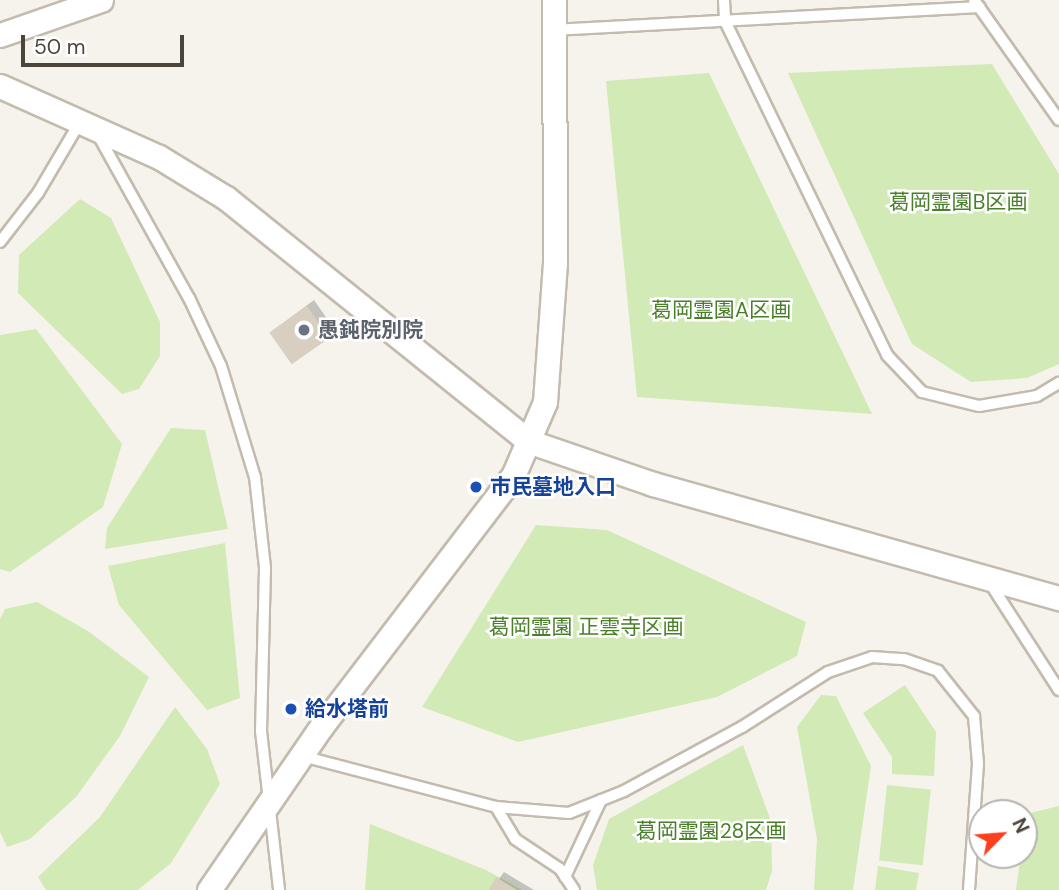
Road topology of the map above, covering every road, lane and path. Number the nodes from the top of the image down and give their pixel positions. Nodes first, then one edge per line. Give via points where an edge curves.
1 (99, 0) edge
2 (554, 0) edge
3 (724, 0) edge
4 (977, 4) edge
5 (725, 21) junction
6 (553, 30) junction
7 (0, 35) edge
8 (0, 86) edge
9 (1059, 120) edge
10 (87, 125) junction
11 (0, 242) edge
12 (1059, 383) edge
13 (528, 441) junction
14 (987, 578) junction
15 (1059, 597) edge
16 (1059, 690) edge
17 (302, 756) junction
18 (272, 800) junction
19 (601, 800) junction
20 (496, 807) junction
21 (565, 877) junction
22 (209, 890) edge
23 (279, 890) edge
24 (574, 890) edge
25 (969, 890) edge

1 - 7 street
2 - 6 street
3 - 5 lane
4 - 5 lane
4 - 9 lane
5 - 6 lane
5 - 12 lane via 887,355 922,392 979,407 1037,396
6 - 13 street via 555,262 545,402
8 - 10 street
10 - 11 lane
10 - 13 street via 159,158 226,198
10 - 18 lane via 215,354 255,477 265,568 261,731
13 - 14 street via 653,484
13 - 17 street via 513,476
14 - 15 street
14 - 16 lane
17 - 18 street
17 - 20 lane
18 - 22 street
18 - 23 lane
19 - 20 lane via 569,813
19 - 21 lane
19 - 25 lane via 742,727 828,671 872,657 904,659 939,671 974,716 978,764
20 - 21 lane via 515,839
21 - 24 lane

